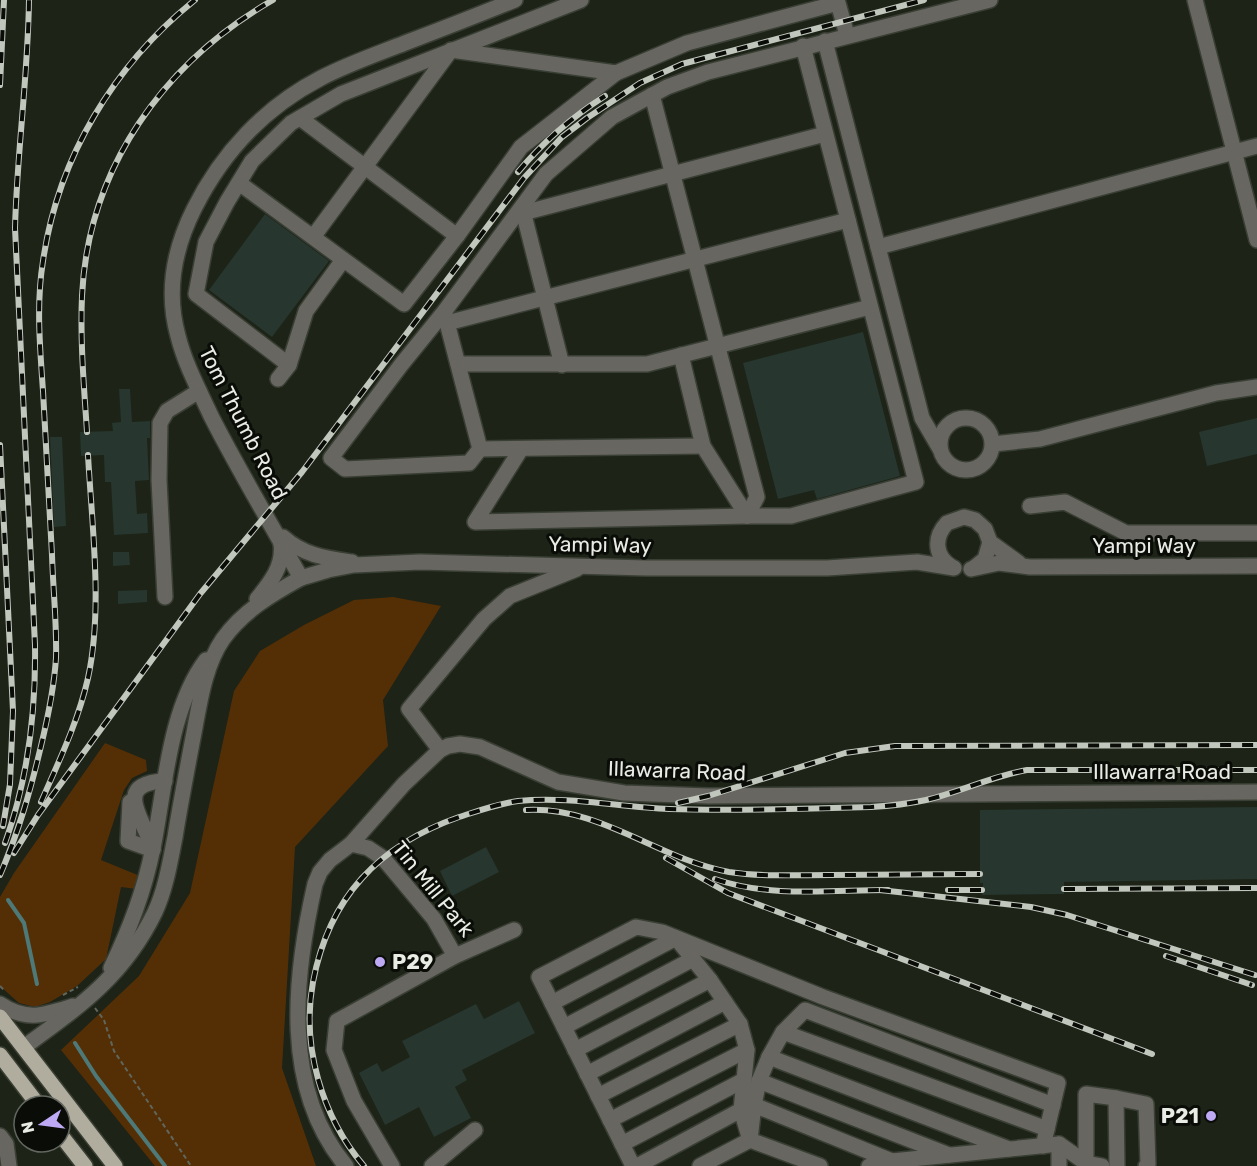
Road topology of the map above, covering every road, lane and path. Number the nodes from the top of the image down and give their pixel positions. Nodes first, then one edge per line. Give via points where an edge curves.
1 (515, 0) edge
2 (581, 0) edge
3 (990, 0) edge
4 (1195, 0) edge
5 (847, 35) junction
6 (825, 41) junction
7 (803, 46) junction
8 (451, 50) junction
9 (616, 74) junction
10 (652, 95) junction
11 (300, 118) junction
12 (825, 134) junction
13 (1257, 146) edge
14 (1234, 152) junction
15 (365, 167) junction
16 (673, 174) junction
17 (238, 183) junction
18 (523, 210) junction
19 (848, 220) junction
20 (457, 236) junction
21 (313, 237) junction
22 (1257, 240) edge
23 (878, 247) junction
24 (343, 260) junction
25 (695, 260) junction
26 (545, 298) junction
27 (870, 307) junction
28 (446, 318) junction
29 (717, 346) junction
30 (681, 355) junction
31 (458, 364) junction
32 (289, 365) junction
33 (562, 365) junction
34 (278, 379) dead end
35 (1257, 387) edge
36 (199, 392) junction
37 (993, 444) junction
38 (703, 446) junction
39 (940, 448) junction
40 (480, 449) junction
41 (521, 449) junction
42 (1030, 506) dead end
43 (747, 516) junction
44 (943, 528) junction
45 (1253, 531) edge
46 (277, 534) junction
47 (990, 542) junction
48 (899, 563) junction
49 (370, 564) junction
50 (583, 566) junction
51 (1257, 566) edge
52 (1030, 567) junction
53 (954, 568) junction
54 (971, 569) junction
55 (301, 578) junction
56 (165, 597) dead end
57 (242, 618) junction
58 (218, 647) junction
59 (440, 750) junction
60 (165, 781) junction
61 (139, 788) junction
62 (1257, 792) edge
63 (351, 844) junction
64 (173, 846) junction
65 (153, 849) junction
66 (514, 930) dead end
67 (676, 938) junction
68 (455, 956) junction
69 (693, 959) junction
70 (710, 980) junction
71 (0, 986) edge
72 (101, 988) junction
73 (823, 997) junction
74 (57, 998) dead end
75 (6, 1000) edge
76 (86, 1001) junction
77 (725, 1002) junction
78 (552, 1003) junction
79 (805, 1010) junction
80 (0, 1017) edge
81 (740, 1024) junction
82 (564, 1027) junction
83 (783, 1032) junction
84 (24, 1047) junction
85 (576, 1050) junction
86 (747, 1050) junction
87 (2, 1057) edge
88 (769, 1057) junction
89 (587, 1074) junction
90 (752, 1080) junction
91 (30, 1094) edge
92 (598, 1096) junction
93 (1116, 1098) junction
94 (1053, 1105) junction
95 (747, 1107) junction
96 (610, 1120) junction
97 (1047, 1129) junction
98 (475, 1130) dead end
99 (750, 1140) junction
100 (2, 1144) edge
101 (622, 1144) junction
102 (1059, 1144) junction
103 (1043, 1146) junction
104 (72, 1149) edge
105 (1009, 1149) junction
106 (949, 1155) junction
107 (892, 1161) junction
108 (1086, 1163) junction
109 (9, 1166) edge
110 (85, 1166) edge
111 (115, 1166) edge
112 (191, 1166) edge
113 (346, 1166) edge
114 (392, 1166) edge
115 (432, 1166) edge
116 (635, 1166) edge
117 (700, 1166) edge
118 (820, 1166) edge
119 (869, 1166) edge
120 (1059, 1166) edge
121 (1102, 1166) edge
122 (1117, 1166) edge
123 (1146, 1166) edge

1 - 36 street, Tom Thumb Road via 322,77 271,111 232,149 188,221 175,264 174,324
2 - 8 street
3 - 5 street
4 - 14 street
5 - 6 street
5 - 9 street via 838,3 687,43
6 - 7 street
6 - 23 street
7 - 10 street via 708,72
7 - 12 street
8 - 9 street
8 - 11 street via 341,94
8 - 15 street
9 - 20 street via 521,147
10 - 16 street
10 - 18 street via 612,117 546,174
11 - 15 street
11 - 17 street via 252,161
12 - 16 street
12 - 19 street
13 - 14 street
14 - 22 street
14 - 23 street
15 - 20 street
15 - 21 street
16 - 18 street
16 - 25 street
17 - 21 street
17 - 32 street via 206,242 196,294
18 - 26 street
18 - 28 street
19 - 25 street
19 - 27 street
20 - 24 street via 404,304
21 - 24 street
23 - 39 street via 922,418
24 - 32 street via 306,311
25 - 26 street
25 - 29 street
26 - 28 street
26 - 33 street
27 - 29 street
27 - 43 street via 916,482 791,516
28 - 31 street
28 - 40 street via 401,365 331,458 345,470 470,463
29 - 30 street
29 - 43 street via 757,497
30 - 33 street via 647,364
30 - 38 street
31 - 33 street
31 - 40 street
32 - 34 street
35 - 37 street via 1216,393 1040,439
36 - 46 street, Tom Thumb Road
36 - 56 street via 167,411 160,423
37 - 39 street via 988,459 968,470 953,467
37 - 39 street via 981,421 964,417 955,419 942,431
38 - 41 street
38 - 43 street
40 - 41 street
41 - 43 street via 475,522
42 - 45 street via 1065,502 1126,533
44 - 47 street, Yampi Way via 952,520 969,518 982,525
44 - 48 street, Yampi Way via 924,550
44 - 53 street via 938,551
46 - 49 street via 306,553
46 - 55 street, Tom Thumb Road
46 - 57 street via 282,553 279,567
47 - 52 street, Yampi Way
47 - 54 street via 985,559
48 - 50 street, Yampi Way via 827,568
48 - 53 street, Yampi Way
49 - 50 street, Yampi Way
49 - 55 street, Yampi Way via 339,567
50 - 59 street via 510,596 484,619 409,709
51 - 52 street, Yampi Way
52 - 54 street, Yampi Way via 994,564
53 - 54 street, Yampi Way
55 - 57 street
57 - 58 street
58 - 60 street via 193,681 175,732
58 - 64 street via 201,696
59 - 62 street, Illawarra Road via 460,744 480,747 558,782 624,793 720,796
59 - 63 street
60 - 61 street
60 - 64 street via 174,804
60 - 65 street
61 - 65 street via 134,807
61 - 65 street via 130,802 128,841
63 - 68 street, Tin Mill Park via 368,848 383,858 434,920
63 - 113 street via 324,867 315,884 301,969 298,1041 304,1080 315,1110
64 - 72 street via 166,882 153,915 132,951
65 - 72 street via 134,920
66 - 68 street, Tin Mill Park
67 - 69 street
67 - 73 street
67 - 78 street
67 - 78 street via 636,927 539,977
68 - 114 street via 337,1021 334,1050 354,1101
69 - 70 street
69 - 82 street
70 - 77 street
70 - 85 street
71 - 75 path
72 - 76 street
73 - 79 street
73 - 94 street via 1058,1083
74 - 76 path via 77,986
75 - 76 street via 19,1014 31,1016
76 - 84 street
76 - 112 path via 104,1020 114,1052
77 - 81 street
77 - 89 street
78 - 82 street
79 - 83 street
79 - 94 street
80 - 84 main road
81 - 86 street
81 - 92 street
82 - 85 street
83 - 88 street
83 - 97 street
84 - 87 main road
84 - 111 main road
85 - 89 street
86 - 90 street
86 - 96 street
87 - 91 main road
88 - 90 street
88 - 105 street
89 - 92 street
90 - 95 street
90 - 101 street
90 - 106 street
92 - 96 street
93 - 108 street via 1086,1094
93 - 122 street
93 - 123 street via 1146,1104
94 - 97 street
95 - 99 street
95 - 107 street
95 - 116 street
96 - 101 street
97 - 103 street
98 - 115 street
99 - 117 street
99 - 118 street
100 - 109 street
101 - 116 street
102 - 103 street
102 - 108 street
102 - 120 street
103 - 105 street
104 - 110 main road
105 - 106 street
106 - 107 street
107 - 119 street
108 - 121 street

